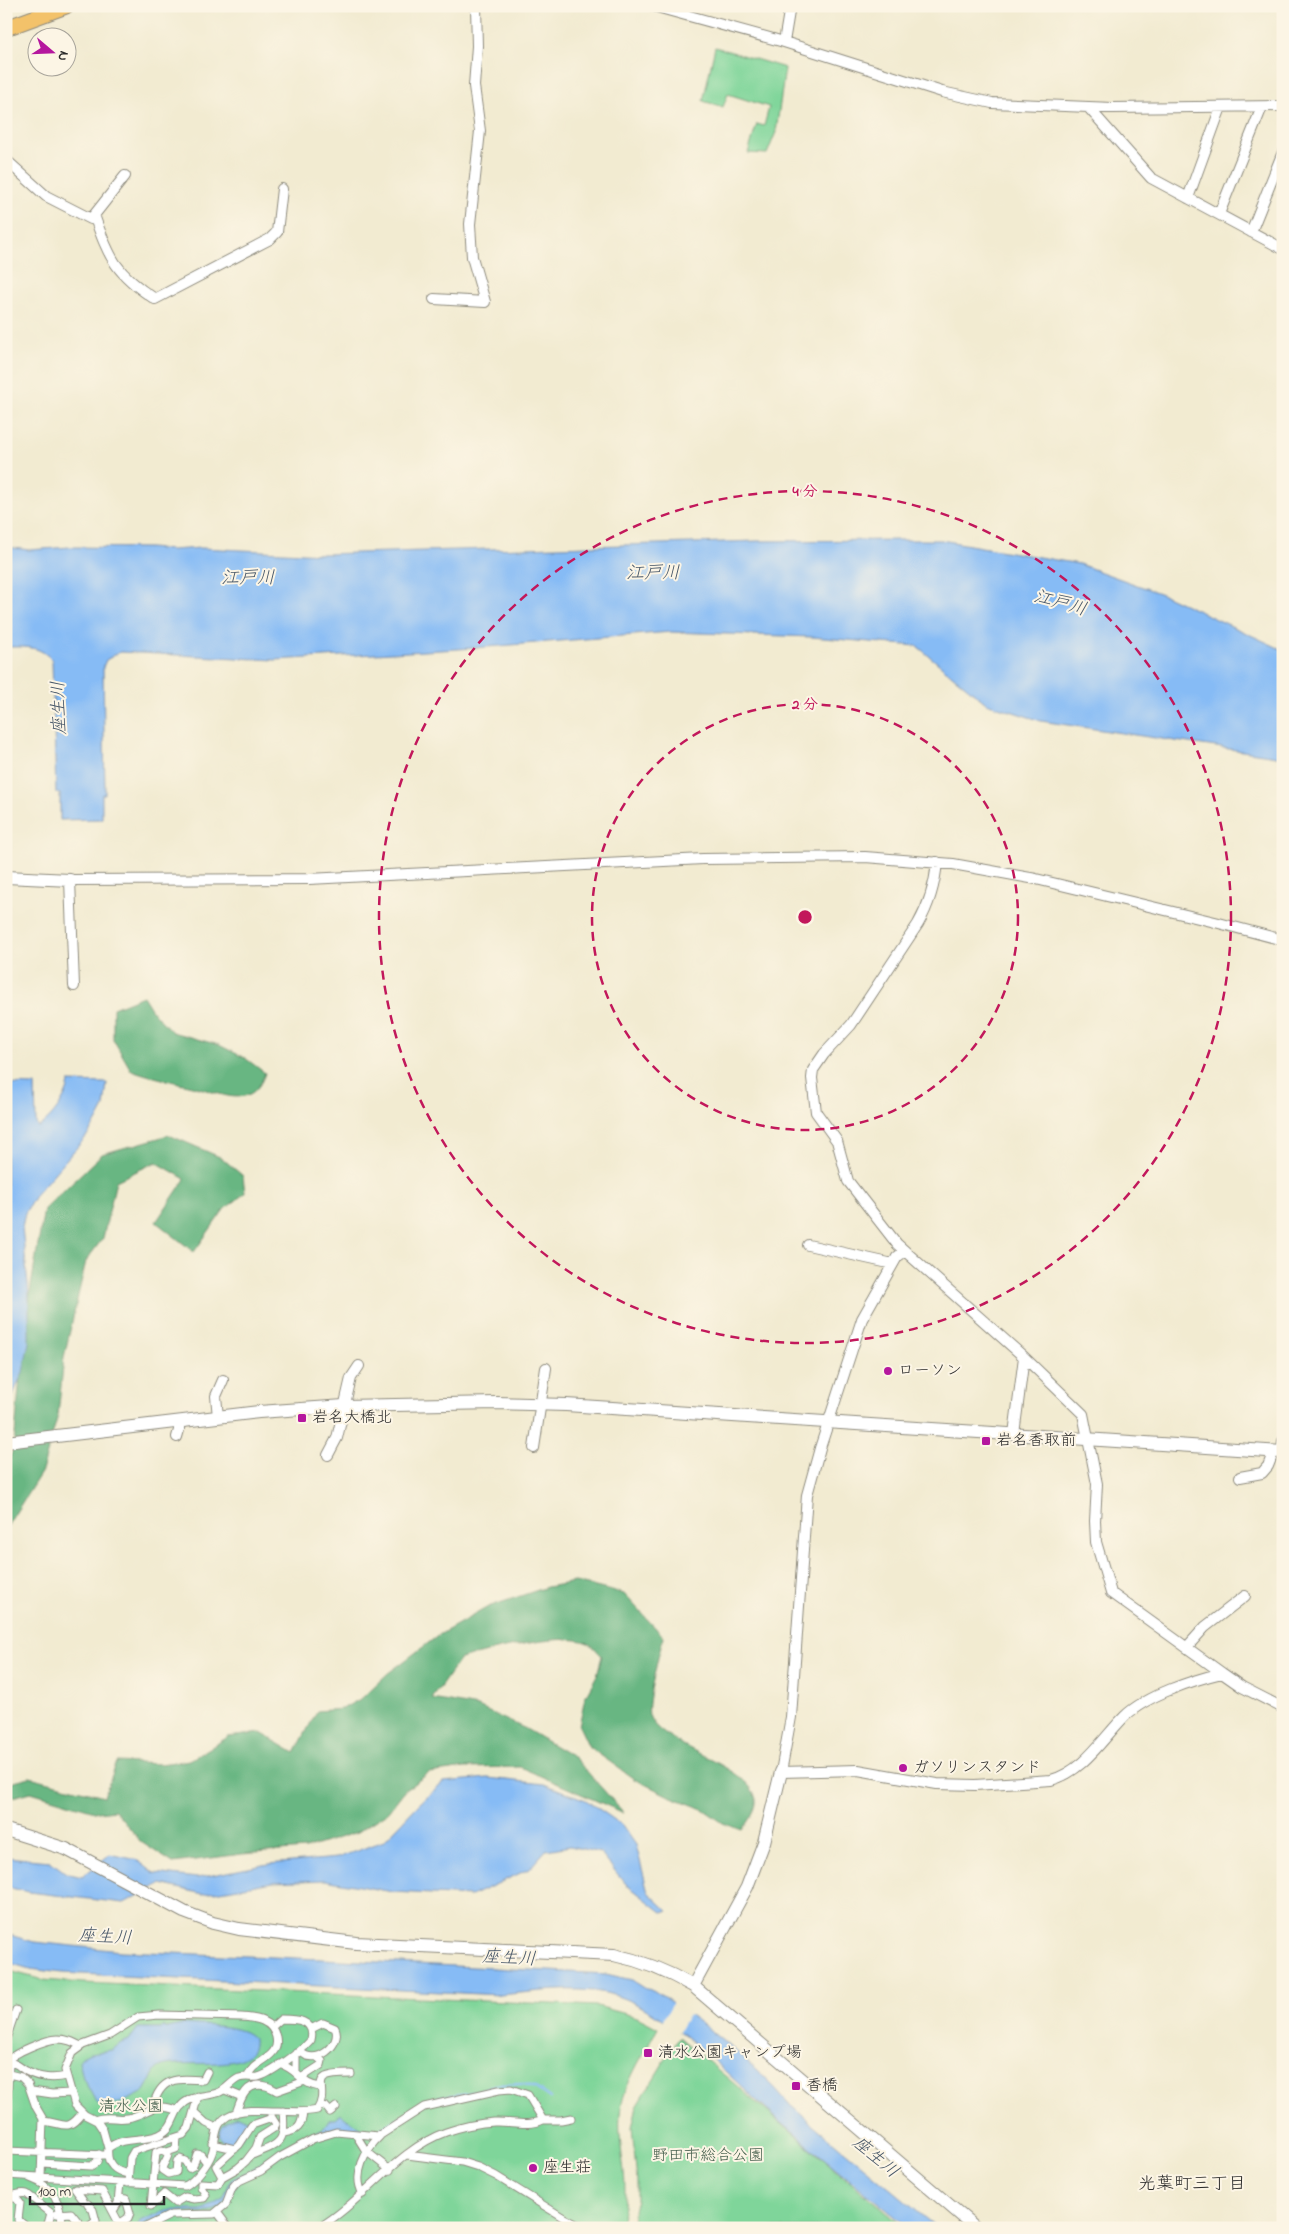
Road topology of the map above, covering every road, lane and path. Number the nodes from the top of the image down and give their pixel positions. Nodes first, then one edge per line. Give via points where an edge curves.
1 (66, 6) edge
2 (476, 6) edge
3 (653, 6) edge
4 (790, 6) edge
5 (6, 28) edge
6 (784, 42) junction
7 (1262, 106) junction
8 (1283, 106) edge
9 (1088, 107) junction
10 (1221, 108) junction
11 (1283, 152) edge
12 (6, 160) edge
13 (125, 176) dead end
14 (282, 189) dead end
15 (1188, 198) junction
16 (1219, 214) junction
17 (94, 215) junction
18 (1251, 232) junction
19 (1281, 245) edge
20 (434, 299) dead end
21 (937, 862) junction
22 (6, 877) edge
23 (70, 880) junction
24 (1283, 940) edge
25 (74, 986) dead end
26 (808, 1245) dead end
27 (905, 1251) junction
28 (893, 1264) junction
29 (1024, 1357) junction
30 (359, 1366) dead end
31 (546, 1368) dead end
32 (223, 1380) dead end
33 (540, 1404) junction
34 (344, 1406) junction
35 (218, 1416) junction
36 (179, 1422) junction
37 (828, 1423) junction
38 (1014, 1434) junction
39 (177, 1437) dead end
40 (1088, 1438) junction
41 (6, 1442) edge
42 (534, 1448) dead end
43 (1280, 1449) edge
44 (328, 1454) dead end
45 (1240, 1477) dead end
46 (1245, 1596) dead end
47 (1187, 1647) junction
48 (1222, 1673) junction
49 (1283, 1708) edge
50 (781, 1772) junction
51 (6, 1830) edge
52 (693, 1986) junction
53 (16, 2010) dead end
54 (272, 2027) junction
55 (311, 2029) junction
56 (6, 2039) edge
57 (81, 2046) junction
58 (298, 2052) junction
59 (317, 2057) junction
60 (8, 2062) edge
61 (280, 2064) junction
62 (207, 2072) dead end
63 (351, 2074) dead end
64 (8, 2075) edge
65 (66, 2076) junction
66 (248, 2076) junction
67 (301, 2077) junction
68 (202, 2080) junction
69 (321, 2087) junction
70 (224, 2090) junction
71 (32, 2091) junction
72 (71, 2093) junction
73 (200, 2095) junction
74 (242, 2098) junction
75 (320, 2105) junction
76 (153, 2107) junction
77 (336, 2107) dead end
78 (176, 2110) junction
79 (283, 2111) junction
80 (194, 2112) junction
81 (303, 2112) junction
82 (6, 2113) edge
83 (82, 2113) junction
84 (236, 2113) junction
85 (271, 2115) junction
86 (571, 2118) dead end
87 (95, 2120) junction
88 (543, 2120) junction
89 (43, 2121) junction
90 (6, 2124) edge
91 (217, 2128) junction
92 (284, 2133) junction
93 (356, 2134) junction
94 (382, 2134) junction
95 (104, 2136) junction
96 (146, 2137) junction
97 (177, 2138) junction
98 (118, 2142) junction
99 (214, 2144) junction
100 (148, 2146) junction
101 (236, 2149) junction
102 (6, 2151) edge
103 (107, 2151) junction
104 (42, 2152) junction
105 (167, 2152) junction
106 (367, 2152) junction
107 (99, 2154) junction
108 (407, 2155) junction
109 (251, 2156) junction
110 (42, 2163) junction
111 (207, 2163) junction
112 (390, 2170) junction
113 (199, 2172) junction
114 (128, 2174) junction
115 (170, 2174) junction
116 (220, 2174) junction
117 (6, 2175) edge
118 (26, 2176) junction
119 (41, 2176) junction
120 (62, 2178) junction
121 (192, 2180) junction
122 (202, 2182) junction
123 (124, 2183) junction
124 (153, 2185) junction
125 (168, 2186) junction
126 (53, 2192) junction
127 (166, 2194) junction
128 (363, 2194) junction
129 (6, 2196) edge
130 (15, 2197) junction
131 (119, 2198) junction
132 (113, 2211) junction
133 (217, 2212) junction
134 (51, 2213) junction
135 (119, 2226) edge
136 (28, 2228) edge
137 (43, 2228) edge
138 (63, 2228) edge
139 (83, 2228) edge
140 (88, 2228) edge
141 (144, 2228) edge
142 (229, 2228) edge
143 (318, 2228) edge
144 (584, 2228) edge
145 (976, 2228) edge

1 - 5 main road
2 - 20 street via 474,86 480,131 470,224 472,256 484,302
3 - 6 street
4 - 6 street
6 - 9 street via 952,94 992,103
7 - 8 street
7 - 10 street
7 - 16 street
9 - 10 street
9 - 15 street via 1151,178
10 - 15 street
11 - 18 street
12 - 17 street via 46,196 91,219
13 - 17 street
14 - 17 street via 277,232 270,239 150,300 127,280 110,257
15 - 16 street
16 - 18 street
18 - 19 street
21 - 23 street via 864,857 761,858 309,879
21 - 24 street via 1036,879
21 - 27 street via 933,886 918,924 851,1025 818,1062 812,1078 816,1112 837,1141 848,1181
22 - 23 street
23 - 25 street
26 - 28 street
27 - 28 street
27 - 29 street
28 - 37 street via 862,1319
29 - 38 street
29 - 40 street via 1083,1414
30 - 34 street via 351,1378
31 - 33 street
32 - 35 street via 216,1396
33 - 34 street
33 - 37 street
33 - 42 street
34 - 35 street
34 - 44 street via 337,1438
35 - 36 street
36 - 39 street
36 - 41 street
37 - 38 street
37 - 50 street via 808,1495 792,1717
38 - 40 street
40 - 43 street
40 - 47 street via 1097,1484 1096,1542 1110,1593
43 - 45 street via 1262,1474
46 - 47 street via 1205,1626
47 - 48 street
48 - 49 street
48 - 50 street via 1200,1678 1143,1703 1126,1715 1084,1761 1062,1777 1051,1780 937,1784 858,1770
50 - 52 street via 764,1842 751,1878
51 - 52 street via 66,1849 184,1912 213,1923 356,1943 614,1955 654,1965
52 - 145 street
53 - 56 street
54 - 55 street via 281,2019 300,2019
54 - 57 street via 261,2020 248,2018 152,2015 132,2019 110,2035
54 - 66 street via 276,2048
55 - 58 street via 311,2040
55 - 59 street via 323,2023 337,2032 332,2046
57 - 60 street via 66,2040 51,2040 13,2056
57 - 65 street via 68,2058
58 - 59 street via 307,2058
58 - 61 street
58 - 67 street
59 - 67 street via 322,2061 321,2065
60 - 64 street
60 - 65 street via 41,2076
61 - 66 street via 259,2077
61 - 67 street
62 - 68 street
63 - 69 street via 329,2074 321,2082
64 - 71 street via 25,2080
64 - 82 street
65 - 72 street
66 - 70 street via 234,2081
67 - 69 street via 308,2085
67 - 74 street via 277,2091 265,2085 253,2085 245,2090
68 - 73 street
68 - 76 street via 168,2082 160,2090
69 - 75 street
70 - 73 street
70 - 74 street
71 - 72 street
71 - 89 street
72 - 83 street
73 - 78 street
73 - 80 street
74 - 84 street
75 - 77 street via 330,2112
75 - 81 street via 317,2110
76 - 78 street
76 - 87 street via 127,2118 112,2116
78 - 96 street via 170,2127 160,2135
79 - 81 street
79 - 85 street
79 - 92 street
80 - 91 street
80 - 97 street via 187,2132
81 - 92 street via 297,2130
82 - 90 street
83 - 87 street
83 - 89 street via 74,2124 67,2127
84 - 85 street
84 - 91 street
85 - 101 street via 252,2125
85 - 109 street via 275,2126 260,2137
86 - 88 street
87 - 95 street
88 - 94 street via 528,2095 511,2089 499,2090 424,2107
88 - 108 street via 494,2122 445,2132 418,2145
89 - 104 street
91 - 99 street
92 - 109 street via 275,2145
93 - 94 street via 368,2137
93 - 106 street
93 - 133 street via 332,2132 284,2154 261,2171 237,2182 226,2204
94 - 106 street
95 - 98 street
95 - 103 street
96 - 98 street
96 - 100 street
97 - 100 street
97 - 105 street via 176,2149
98 - 103 street
99 - 101 street
99 - 111 street
100 - 114 street via 131,2154
101 - 116 street via 216,2166
102 - 104 street
103 - 107 street
103 - 114 street via 113,2168
104 - 107 street
104 - 110 street
105 - 115 street via 162,2170
105 - 124 street via 162,2150 155,2154
106 - 112 street
106 - 128 street via 359,2177
107 - 110 street via 97,2162 91,2166
108 - 112 street
108 - 144 street via 478,2167
109 - 116 street via 242,2166
110 - 119 street
111 - 113 street
111 - 115 street via 197,2154 194,2166 189,2168 180,2159 176,2172
112 - 128 street
113 - 121 street
113 - 122 street
114 - 123 street
115 - 125 street
116 - 122 street via 216,2185
117 - 118 street
118 - 119 street
118 - 126 street
119 - 120 street
120 - 123 street
120 - 126 street
121 - 122 street
121 - 125 street via 185,2186
122 - 127 street via 204,2198 194,2200 185,2197 175,2203
123 - 124 street
123 - 131 street
124 - 125 street
124 - 127 street via 151,2206
125 - 127 street
126 - 138 street via 60,2205
128 - 143 street
129 - 130 street
130 - 134 street via 22,2193 30,2195
130 - 136 street via 20,2203 18,2220
131 - 132 street
131 - 135 street via 126,2199 130,2213
132 - 135 street
132 - 140 street via 102,2191 75,2189 93,2210 96,2219
133 - 141 street via 171,2215
133 - 142 street
134 - 137 street via 48,2224
134 - 139 street via 71,2213

